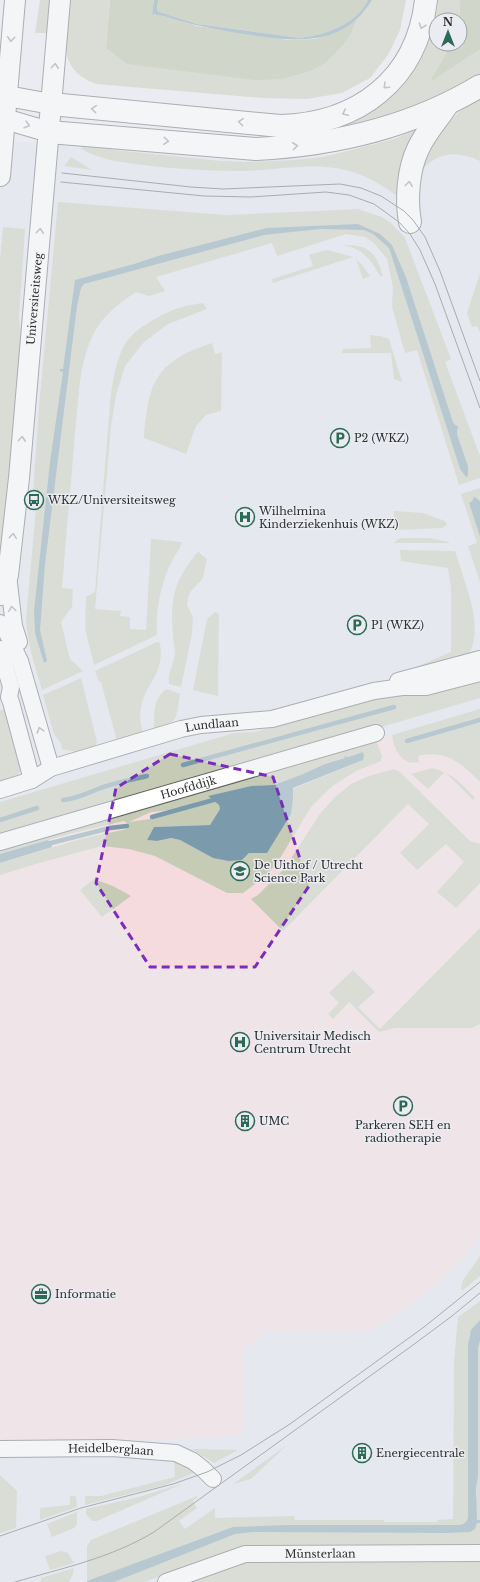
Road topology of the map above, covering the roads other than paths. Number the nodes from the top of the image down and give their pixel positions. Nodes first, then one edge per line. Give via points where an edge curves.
1 (16, 0) edge
2 (60, 0) edge
3 (426, 0) edge
4 (480, 86) edge
5 (7, 96) junction
6 (51, 104) junction
7 (447, 105) junction
8 (5, 119) junction
9 (49, 132) junction
10 (0, 176) edge
11 (410, 222) dead end
12 (8, 575) junction
13 (0, 595) edge
14 (0, 624) edge
15 (0, 648) edge
16 (480, 659) edge
17 (20, 661) junction
18 (480, 666) edge
19 (480, 673) edge
20 (0, 682) edge
21 (402, 687) junction
22 (374, 691) junction
23 (10, 697) junction
24 (376, 734) dead end
25 (51, 768) junction
26 (32, 780) junction
27 (0, 790) edge
28 (0, 842) edge
29 (0, 1449) edge
30 (213, 1479) dead end
31 (480, 1553) edge
32 (166, 1582) edge

1 -> 5 main road
6 -> 2 main road, Universiteitsweg
3 -> 6 highway via 424,20 416,40 392,81 356,108 320,122 280,126
4 - 7 highway
5 - 6 main road
5 - 8 main road
6 - 9 main road, Universiteitsweg
9 -> 7 highway via 256,149 286,147 352,137 401,123
11 -> 7 highway via 408,192 411,170 418,149
8 -> 9 main road
8 - 10 main road
12 -> 9 main road, Universiteitsweg via 19,478
12 - 13 main road, Universiteitsweg
17 -> 12 street via 21,647 14,626
14 - 17 street via 7,631
15 - 23 street via 11,687
16 - 22 street, Lundlaan via 382,686
25 -> 17 street
18 - 21 street, Lundlaan
19 - 21 street, Lundlaan via 426,687
20 - 23 street
21 - 22 street, Lundlaan
22 - 25 street, Lundlaan via 272,719 181,729
23 - 26 street
24 - 28 street, Hoofddijk
25 - 26 street, Lundlaan
26 - 27 street, Lundlaan
29 - 30 street, Heidelberglaan via 112,1448 176,1452 203,1468
31 - 32 street, Münsterlaan via 245,1554

